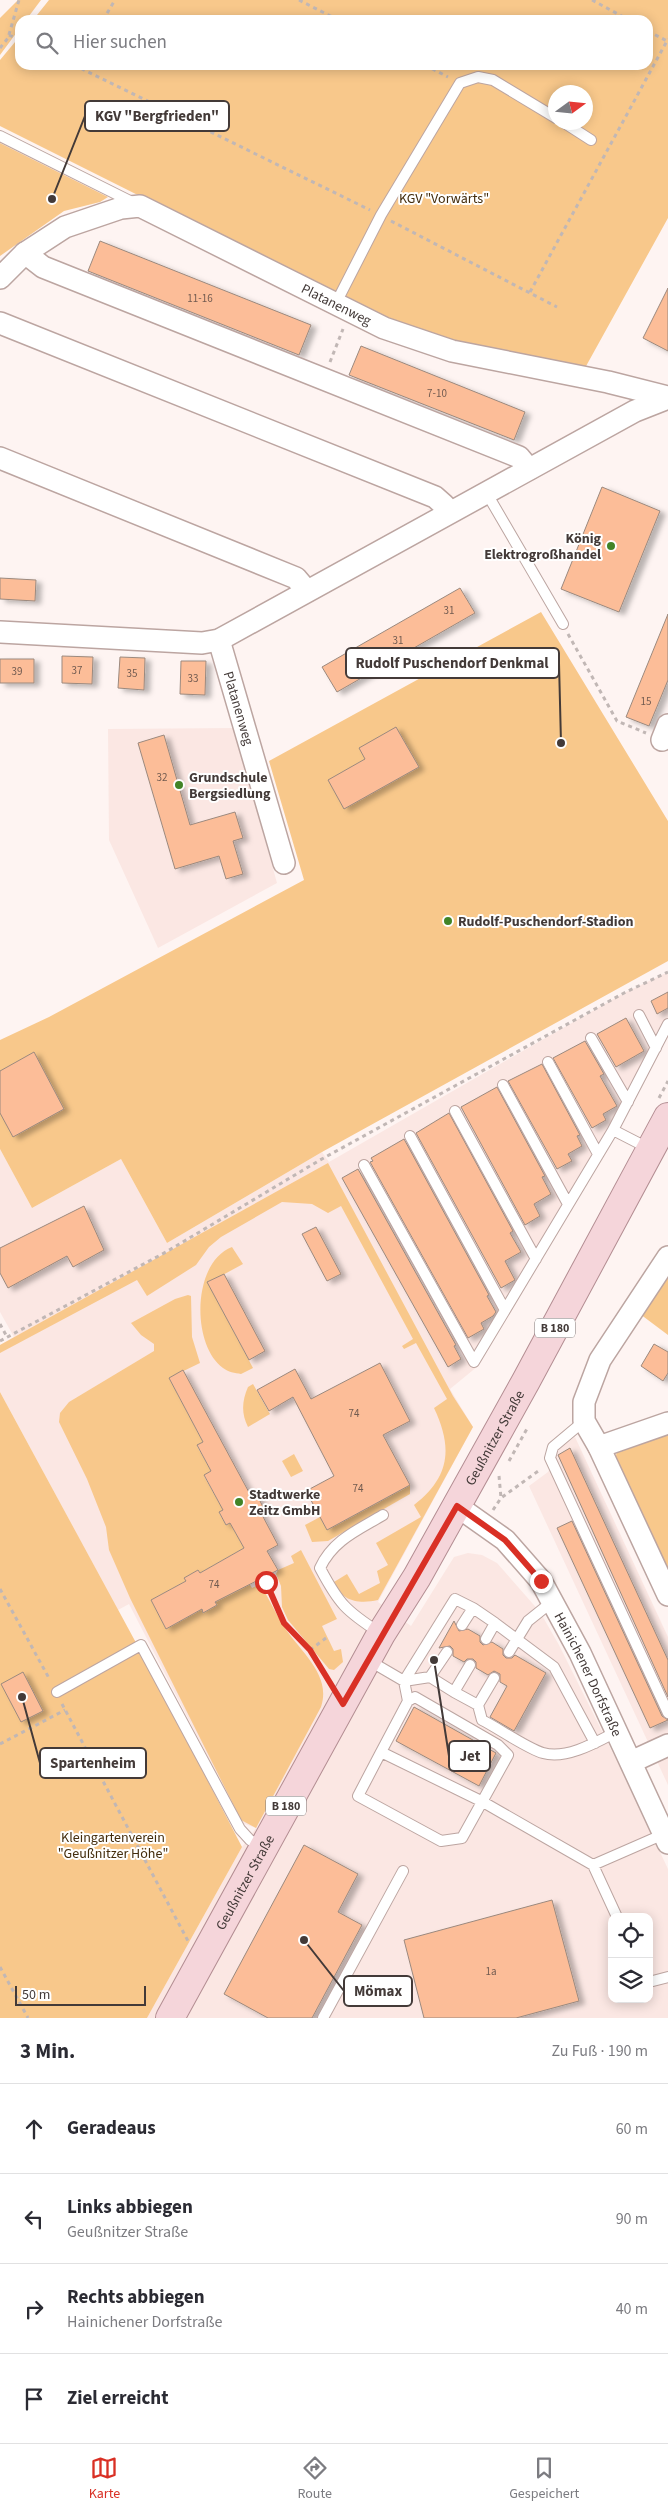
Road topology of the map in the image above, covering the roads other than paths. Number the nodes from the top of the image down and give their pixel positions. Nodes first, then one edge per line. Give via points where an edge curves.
1 (548, 113) edge
2 (575, 130) edge
3 (0, 136) edge
4 (591, 140) dead end
5 (140, 206) junction
6 (25, 253) junction
7 (0, 278) edge
8 (343, 308) junction
9 (0, 322) edge
10 (668, 397) edge
11 (0, 458) edge
12 (529, 469) junction
13 (486, 492) junction
14 (442, 505) junction
15 (307, 591) junction
16 (563, 624) road end
17 (0, 632) edge
18 (219, 640) junction
19 (284, 863) dead end
20 (639, 1015) dead end
21 (668, 1024) edge
22 (591, 1038) dead end
23 (656, 1048) junction
24 (548, 1062) dead end
25 (503, 1086) dead end
26 (628, 1102) junction
27 (455, 1111) dead end
28 (668, 1117) edge
29 (613, 1130) junction
30 (410, 1136) dead end
31 (650, 1149) junction
32 (598, 1154) junction
33 (364, 1165) dead end
34 (568, 1204) junction
35 (668, 1257) edge
36 (536, 1259) junction
37 (505, 1310) junction
38 (584, 1421) junction
39 (668, 1423) edge
40 (600, 1446) junction
41 (457, 1506) junction
42 (383, 1515) dead end
43 (668, 1595) edge
44 (553, 1601) junction
45 (472, 1608) junction
46 (495, 1623) junction
47 (462, 1625) dead end
48 (381, 1634) junction
49 (486, 1639) dead end
50 (518, 1639) junction
51 (447, 1652) dead end
52 (509, 1652) dead end
53 (367, 1660) junction
54 (470, 1665) dead end
55 (430, 1677) junction
56 (494, 1678) dead end
57 (404, 1681) junction
58 (57, 1692) road end
59 (454, 1692) junction
60 (408, 1701) junction
61 (478, 1705) junction
62 (668, 1713) edge
63 (616, 1732) junction
64 (595, 1743) junction
65 (668, 1746) edge
66 (382, 1752) junction
67 (631, 1762) junction
68 (483, 1802) junction
69 (666, 1838) edge
70 (264, 1848) junction
71 (593, 1864) junction
72 (403, 1871) dead end
73 (615, 1913) edge
74 (668, 1977) edge
75 (653, 1981) edge
76 (170, 2018) edge
77 (323, 2018) edge

1 - 8 lane via 493,80 478,77 460,83 381,215
2 - 4 lane
3 - 5 lane
5 - 6 street via 121,208 65,227
5 - 8 street, Platanenweg
6 - 7 street
6 - 12 street via 43,267 519,457
8 - 10 street, Platanenweg via 384,328 452,351
9 - 14 street
10 - 12 street, Platanenweg via 635,411
11 - 15 street via 296,578
12 - 13 street, Platanenweg
13 - 14 street, Platanenweg
13 - 16 lane
14 - 15 street, Platanenweg
15 - 18 street, Platanenweg
17 - 18 street, Platanenweg via 202,643
18 - 19 street, Platanenweg
20 - 23 lane
21 - 23 lane
22 - 26 lane
23 - 26 lane
24 - 32 lane
25 - 34 lane
26 - 29 lane
27 - 36 lane
28 - 31 main road, Geußnitzer Straße / B 180
29 - 31 lane
29 - 32 lane
30 - 37 lane
31 - 41 main road, Geußnitzer Straße / B 180
32 - 34 lane
33 - 37 lane via 474,1362
34 - 36 lane
35 - 38 street via 600,1360 584,1402
36 - 37 lane
38 - 40 street
38 - 62 lane via 553,1447 552,1461
39 - 40 street
40 - 43 street
41 - 44 street, Hainichener Dorfstraße via 505,1540 530,1567
41 - 48 main road, Geußnitzer Straße / B 180
42 - 48 lane via 346,1537 328,1553 320,1568 336,1599 354,1617
44 - 50 lane via 528,1621
44 - 63 street, Hainichener Dorfstraße
45 - 46 lane
45 - 47 lane
45 - 57 lane via 455,1599
46 - 49 lane
46 - 50 lane
48 - 53 main road, Geußnitzer Straße / B 180
50 - 52 lane
50 - 64 lane via 554,1667
51 - 55 lane
53 - 57 lane
53 - 70 main road, Geußnitzer Straße / B 180
54 - 59 lane
55 - 57 lane
55 - 59 lane
56 - 61 lane
57 - 60 lane
58 - 70 lane via 141,1645 240,1829
59 - 61 lane
60 - 66 lane
60 - 68 lane via 415,1697 498,1745 508,1755
61 - 64 lane via 482,1720 544,1754 565,1753
63 - 64 lane
63 - 67 street, Hainichener Dorfstraße
65 - 67 street
66 - 68 lane
66 - 68 lane via 358,1796 441,1841 462,1838
67 - 69 street, Hainichener Dorfstraße
68 - 71 lane
69 - 71 lane
70 - 76 main road, Geußnitzer Straße / B 180
71 - 73 lane
72 - 77 lane
74 - 75 lane

